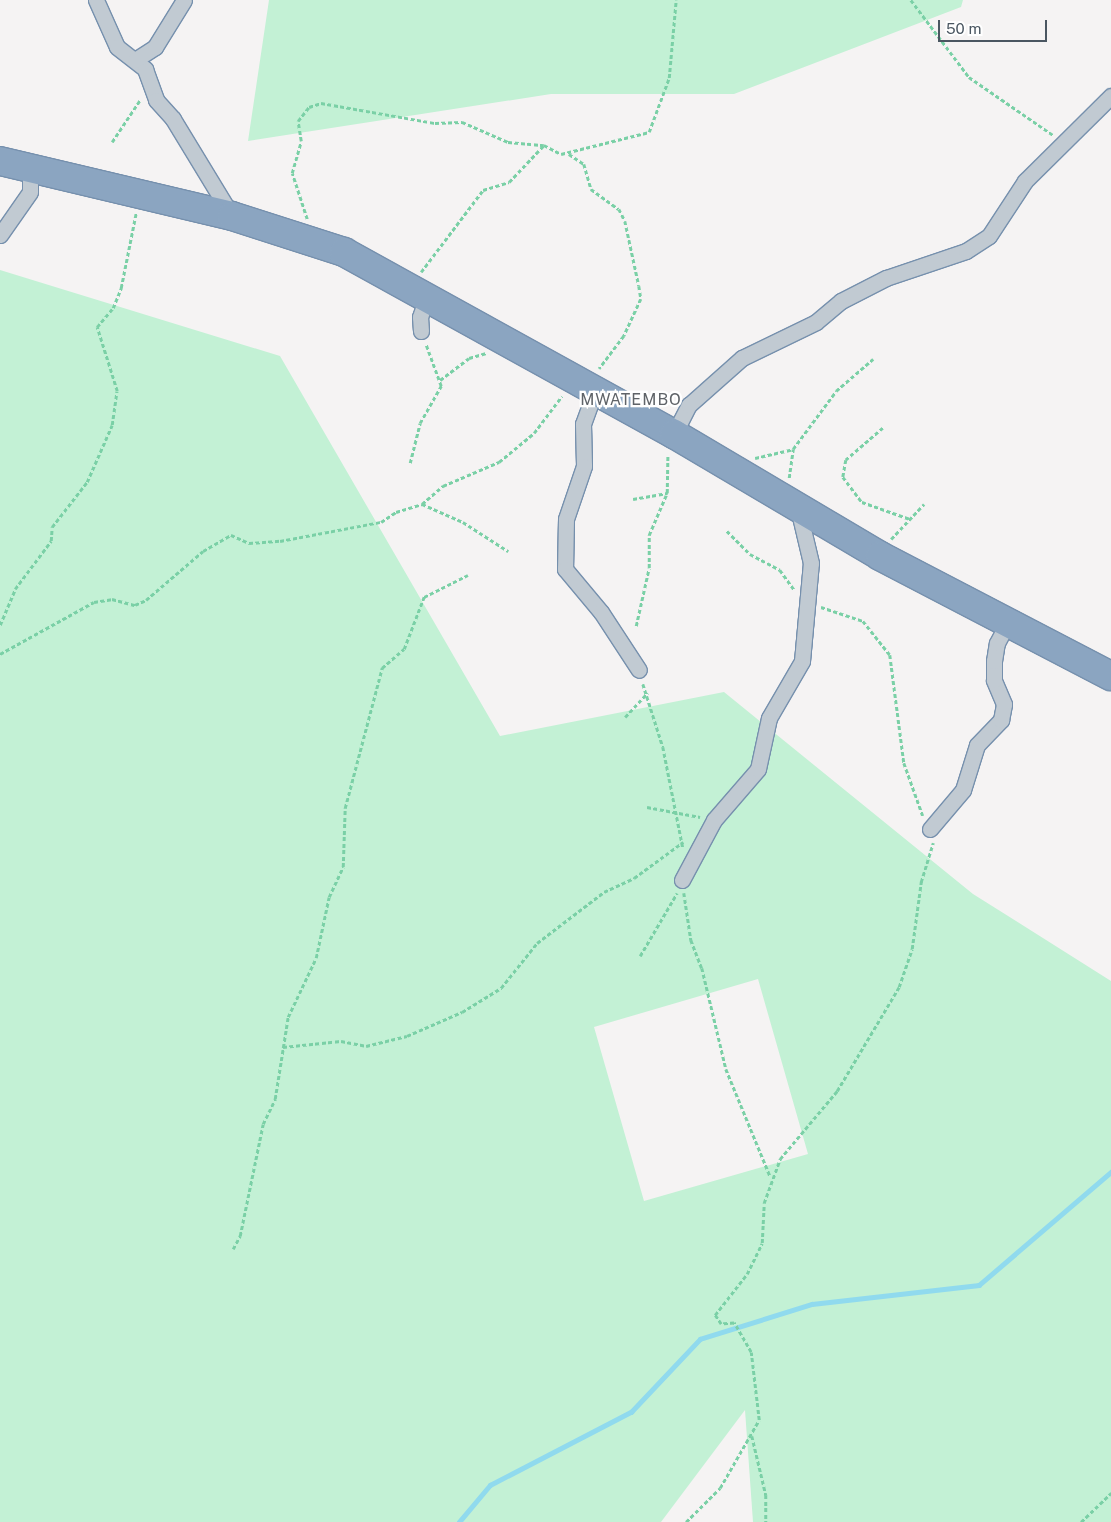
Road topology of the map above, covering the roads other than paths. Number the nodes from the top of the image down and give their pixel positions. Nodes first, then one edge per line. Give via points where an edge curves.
1 (96, 0) edge
2 (184, 0) edge
3 (135, 60) junction
4 (1111, 96) edge
5 (0, 161) edge
6 (30, 168) junction
7 (232, 216) junction
8 (0, 235) edge
9 (420, 296) junction
10 (421, 331) road end
11 (585, 385) junction
12 (674, 434) junction
13 (794, 505) junction
14 (1008, 622) junction
15 (639, 670) road end
16 (1111, 676) edge
17 (930, 829) road end
18 (682, 880) road end

1 - 3 street via 117,47
2 - 3 street via 155,48
3 - 7 street
4 - 12 street via 1063,141 1008,201 989,236 966,251 872,285 841,301 816,322 742,358 689,405
5 - 6 highway
6 - 7 highway
6 - 8 street via 30,192
7 - 9 highway via 316,241
9 - 10 street
9 - 11 highway
11 - 12 highway
11 - 15 street via 584,466 566,518 565,569 601,612
12 - 13 highway
13 - 14 highway via 880,556
13 - 18 street via 811,563 806,650 769,718 758,769 714,820
14 - 16 highway
14 - 17 street via 997,643 994,661 994,680 1004,704 1001,720 976,745 963,790

